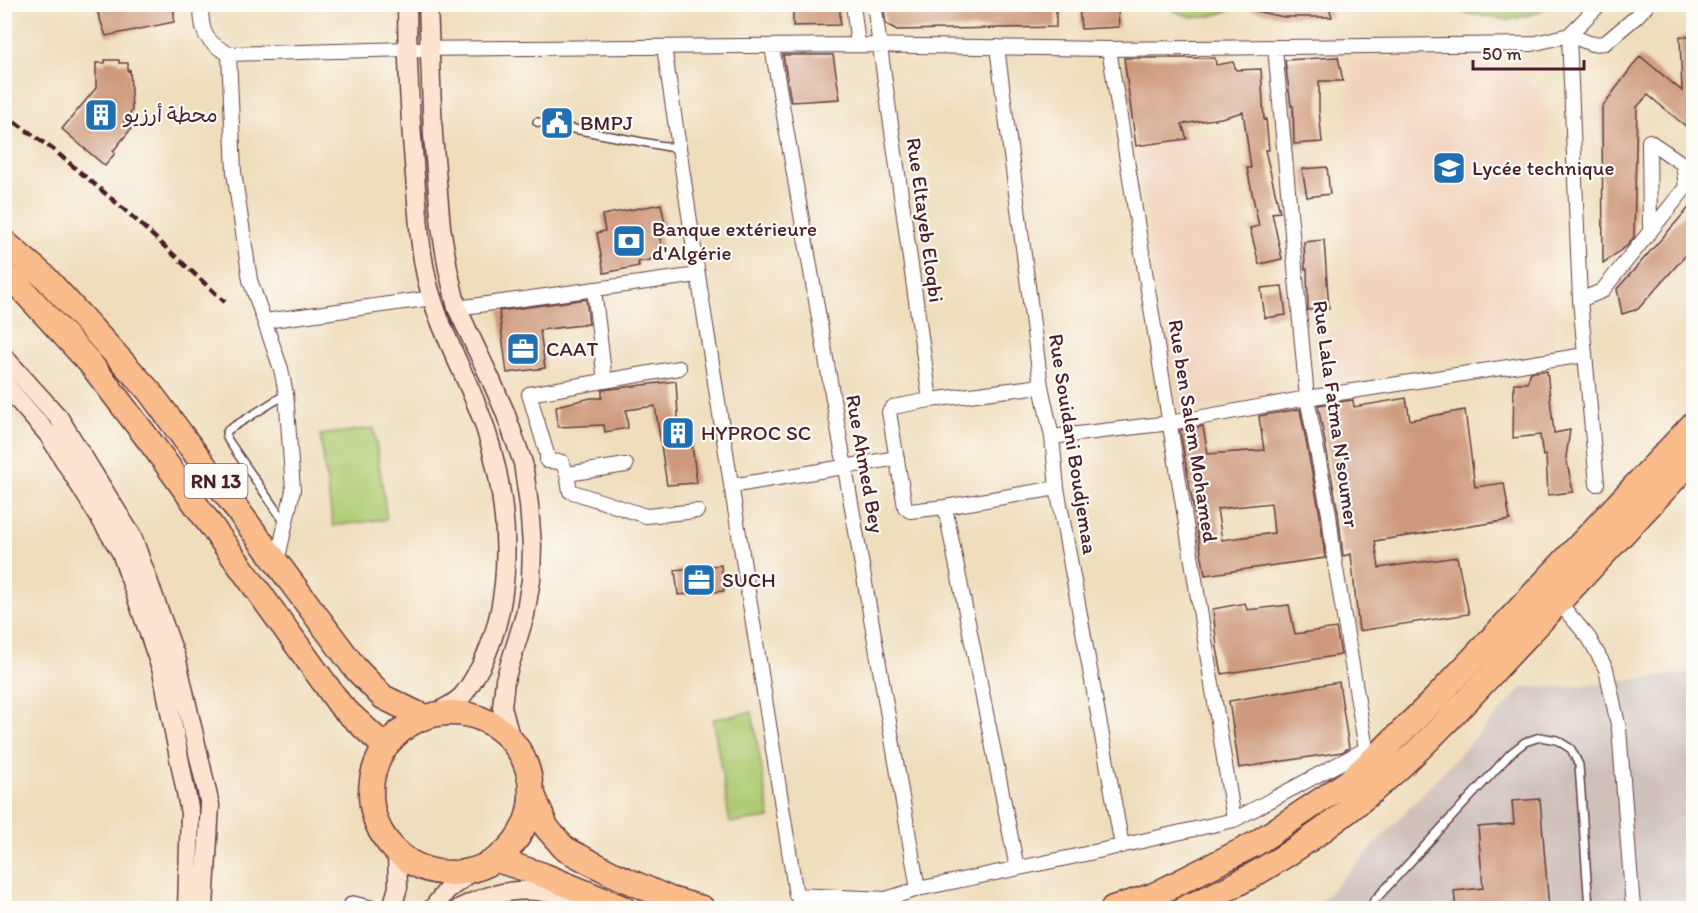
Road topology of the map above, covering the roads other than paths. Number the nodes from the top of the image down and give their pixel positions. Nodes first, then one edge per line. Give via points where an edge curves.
1 (201, 4) edge
2 (407, 4) edge
3 (428, 4) edge
4 (854, 4) edge
5 (874, 4) edge
6 (1600, 4) edge
7 (1648, 4) edge
8 (1569, 35) junction
9 (858, 45) junction
10 (878, 45) junction
11 (664, 47) junction
12 (772, 47) junction
13 (997, 47) junction
14 (430, 48) junction
15 (1275, 48) junction
16 (408, 49) junction
17 (1109, 49) junction
18 (229, 54) junction
19 (537, 122) dead end
20 (679, 149) junction
21 (1650, 232) junction
22 (4, 242) edge
23 (4, 274) edge
24 (698, 275) junction
25 (594, 289) junction
26 (433, 298) junction
27 (1580, 300) junction
28 (457, 308) junction
29 (265, 321) junction
30 (1585, 355) junction
31 (4, 357) edge
32 (679, 368) dead end
33 (491, 380) junction
34 (605, 381) junction
35 (4, 384) edge
36 (1041, 386) junction
37 (471, 393) junction
38 (286, 394) junction
39 (1308, 398) junction
40 (930, 400) junction
41 (1170, 423) junction
42 (1694, 423) edge
43 (1052, 437) junction
44 (897, 458) junction
45 (1694, 458) edge
46 (626, 465) dead end
47 (844, 467) junction
48 (567, 474) junction
49 (1597, 484) dead end
50 (731, 486) junction
51 (1058, 488) junction
52 (945, 507) junction
53 (697, 511) dead end
54 (285, 523) junction
55 (276, 562) junction
56 (1550, 594) junction
57 (428, 716) junction
58 (512, 740) junction
59 (385, 747) junction
60 (532, 792) junction
61 (1234, 820) junction
62 (1122, 846) junction
63 (397, 853) junction
64 (497, 860) junction
65 (1017, 868) junction
66 (473, 871) junction
67 (918, 889) junction
68 (188, 909) edge
69 (204, 909) edge
70 (346, 909) edge
71 (387, 909) edge
72 (392, 909) edge
73 (433, 909) edge
74 (460, 909) edge
75 (602, 909) edge
76 (623, 909) edge
77 (702, 909) edge
78 (1113, 909) edge
79 (1185, 909) edge
80 (1371, 909) edge
81 (1589, 909) edge
82 (1633, 909) edge

1 - 18 street via 202,31 216,47
2 - 16 main road
3 - 14 main road
4 - 9 street
5 - 10 street, Rue Eltayeb Eloqbi
6 - 8 street
7 - 8 street via 1605,43 1592,44
8 - 15 street via 1532,44
8 - 27 street
9 - 10 street
9 - 12 street
10 - 13 street
10 - 40 street, Rue Eltayeb Eloqbi
11 - 12 street
11 - 14 street
11 - 20 street
12 - 47 street, Rue Ahmed Bey
13 - 17 street
13 - 36 street, Rue Souidani Boudjemaa
14 - 16 street
14 - 28 main road via 441,227
15 - 17 street
15 - 39 street, Rue Lala Fatma N'soumer
16 - 18 street
16 - 26 main road via 420,237
17 - 41 street, Rue ben Salem Mohamed
18 - 29 street via 234,172 250,280
19 - 20 lane
20 - 24 street
21 - 21 street via 1686,187 1683,164 1649,141
21 - 27 street via 1602,291
22 - 55 highway, RN 13 via 45,277 149,392
23 - 59 highway, RN 13 via 90,363 341,706
24 - 25 street
24 - 50 street
25 - 28 street
25 - 34 street
26 - 29 street
26 - 37 main road
27 - 30 street
28 - 33 main road
29 - 38 street
30 - 39 street
30 - 49 street
31 - 69 main road via 59,418 132,536 177,661 210,805
32 - 34 street
33 - 37 main road
33 - 58 main road via 523,463 532,546 525,615 505,680 502,707
34 - 48 street via 529,394 547,461 562,462
35 - 68 main road via 48,434 122,552 162,671 190,813
36 - 40 street
36 - 43 street, Rue Souidani Boudjemaa
37 - 57 main road via 499,478 506,555 503,587 498,621 473,682 452,705
38 - 54 street via 293,490
38 - 54 lane via 226,434
39 - 41 street
39 - 61 street, Rue Lala Fatma N'soumer via 1366,749
40 - 44 street via 890,408
41 - 43 street
41 - 61 street, Rue ben Salem Mohamed
42 - 56 highway
43 - 51 street, Rue Souidani Boudjemaa
44 - 47 street
44 - 52 street via 905,507 910,511
45 - 56 highway
46 - 48 street
47 - 50 street
47 - 67 street, Rue Ahmed Bey
48 - 53 street via 570,491 646,516
50 - 67 street via 796,895 886,899
51 - 52 street
51 - 62 street, Rue Souidani Boudjemaa
52 - 65 street
54 - 55 street
55 - 57 highway, RN 13 via 383,697
56 - 78 highway via 1348,782 1255,844 1152,896
56 - 79 highway via 1441,727 1391,775 1324,829 1256,873
56 - 82 street via 1589,638 1606,669 1619,729
57 - 58 highway via 475,716 495,725
57 - 59 highway via 402,729
58 - 60 highway via 530,773
59 - 63 highway via 374,768 370,791 373,814 382,835
60 - 64 highway via 529,818 516,842
60 - 77 highway via 546,827 565,849 611,873
61 - 62 street
62 - 65 street
63 - 66 highway via 437,872
63 - 72 main road via 398,886
64 - 66 highway
64 - 76 highway
65 - 67 street
66 - 73 main road via 447,890
70 - 71 lane via 353,900
74 - 75 main road via 495,894 523,889 550,891
80 - 81 lane via 1374,901 1511,753 1539,737 1557,740 1571,748 1579,765

